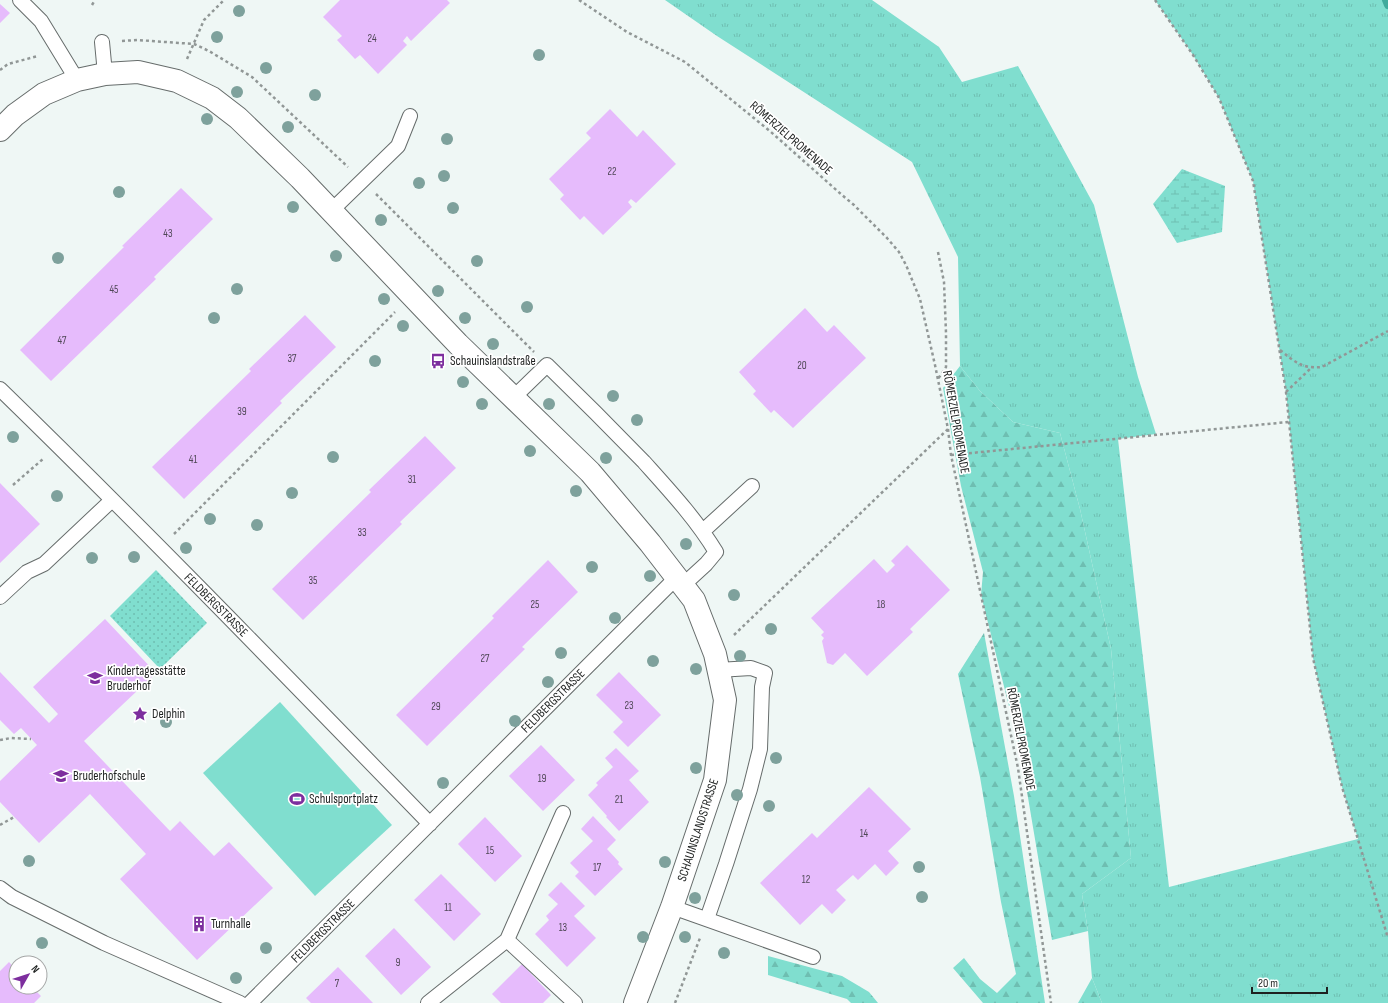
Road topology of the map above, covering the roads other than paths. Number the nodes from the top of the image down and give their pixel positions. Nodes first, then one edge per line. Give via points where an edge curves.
1 (20, 0) edge
2 (102, 42) dead end
3 (105, 74) junction
4 (77, 80) junction
5 (410, 116) dead end
6 (0, 130) edge
7 (330, 211) junction
8 (0, 389) edge
9 (513, 398) junction
10 (752, 486) dead end
11 (112, 500) junction
12 (703, 531) junction
13 (679, 582) junction
14 (0, 597) edge
15 (717, 662) junction
16 (563, 813) dead end
17 (430, 824) junction
18 (0, 888) edge
19 (672, 907) junction
20 (706, 919) junction
21 (507, 940) junction
22 (813, 957) dead end
23 (240, 1003) edge
24 (250, 1003) edge
25 (428, 1003) edge
26 (575, 1003) edge
27 (635, 1003) edge

1 - 4 lane via 41,21
2 - 3 lane
3 - 4 street
3 - 7 street, SCHAUINSLANDSTRASSE via 138,72 177,81 212,98 238,118
4 - 6 street via 44,94 15,115
5 - 7 lane via 398,146
7 - 9 street, SCHAUINSLANDSTRASSE
8 - 11 lane, FELDBERGSTRASSE
9 - 12 lane via 547,365 606,422 669,489
9 - 13 street, SCHAUINSLANDSTRASSE via 590,472
10 - 12 lane
11 - 14 lane via 44,564 27,572
11 - 17 lane, FELDBERGSTRASSE
12 - 13 lane, FELDBERGSTRASSE via 716,552 706,564
13 - 15 street, SCHAUINSLANDSTRASSE via 694,600
13 - 17 lane, FELDBERGSTRASSE
15 - 19 street, SCHAUINSLANDSTRASSE via 725,700 715,780
15 - 20 lane via 765,672 762,687 760,748 755,769
16 - 21 lane
17 - 24 lane, FELDBERGSTRASSE
18 - 23 lane via 12,897 104,943
19 - 20 lane
19 - 27 street, SCHAUINSLANDSTRASSE
20 - 22 lane
21 - 25 lane
21 - 26 lane

